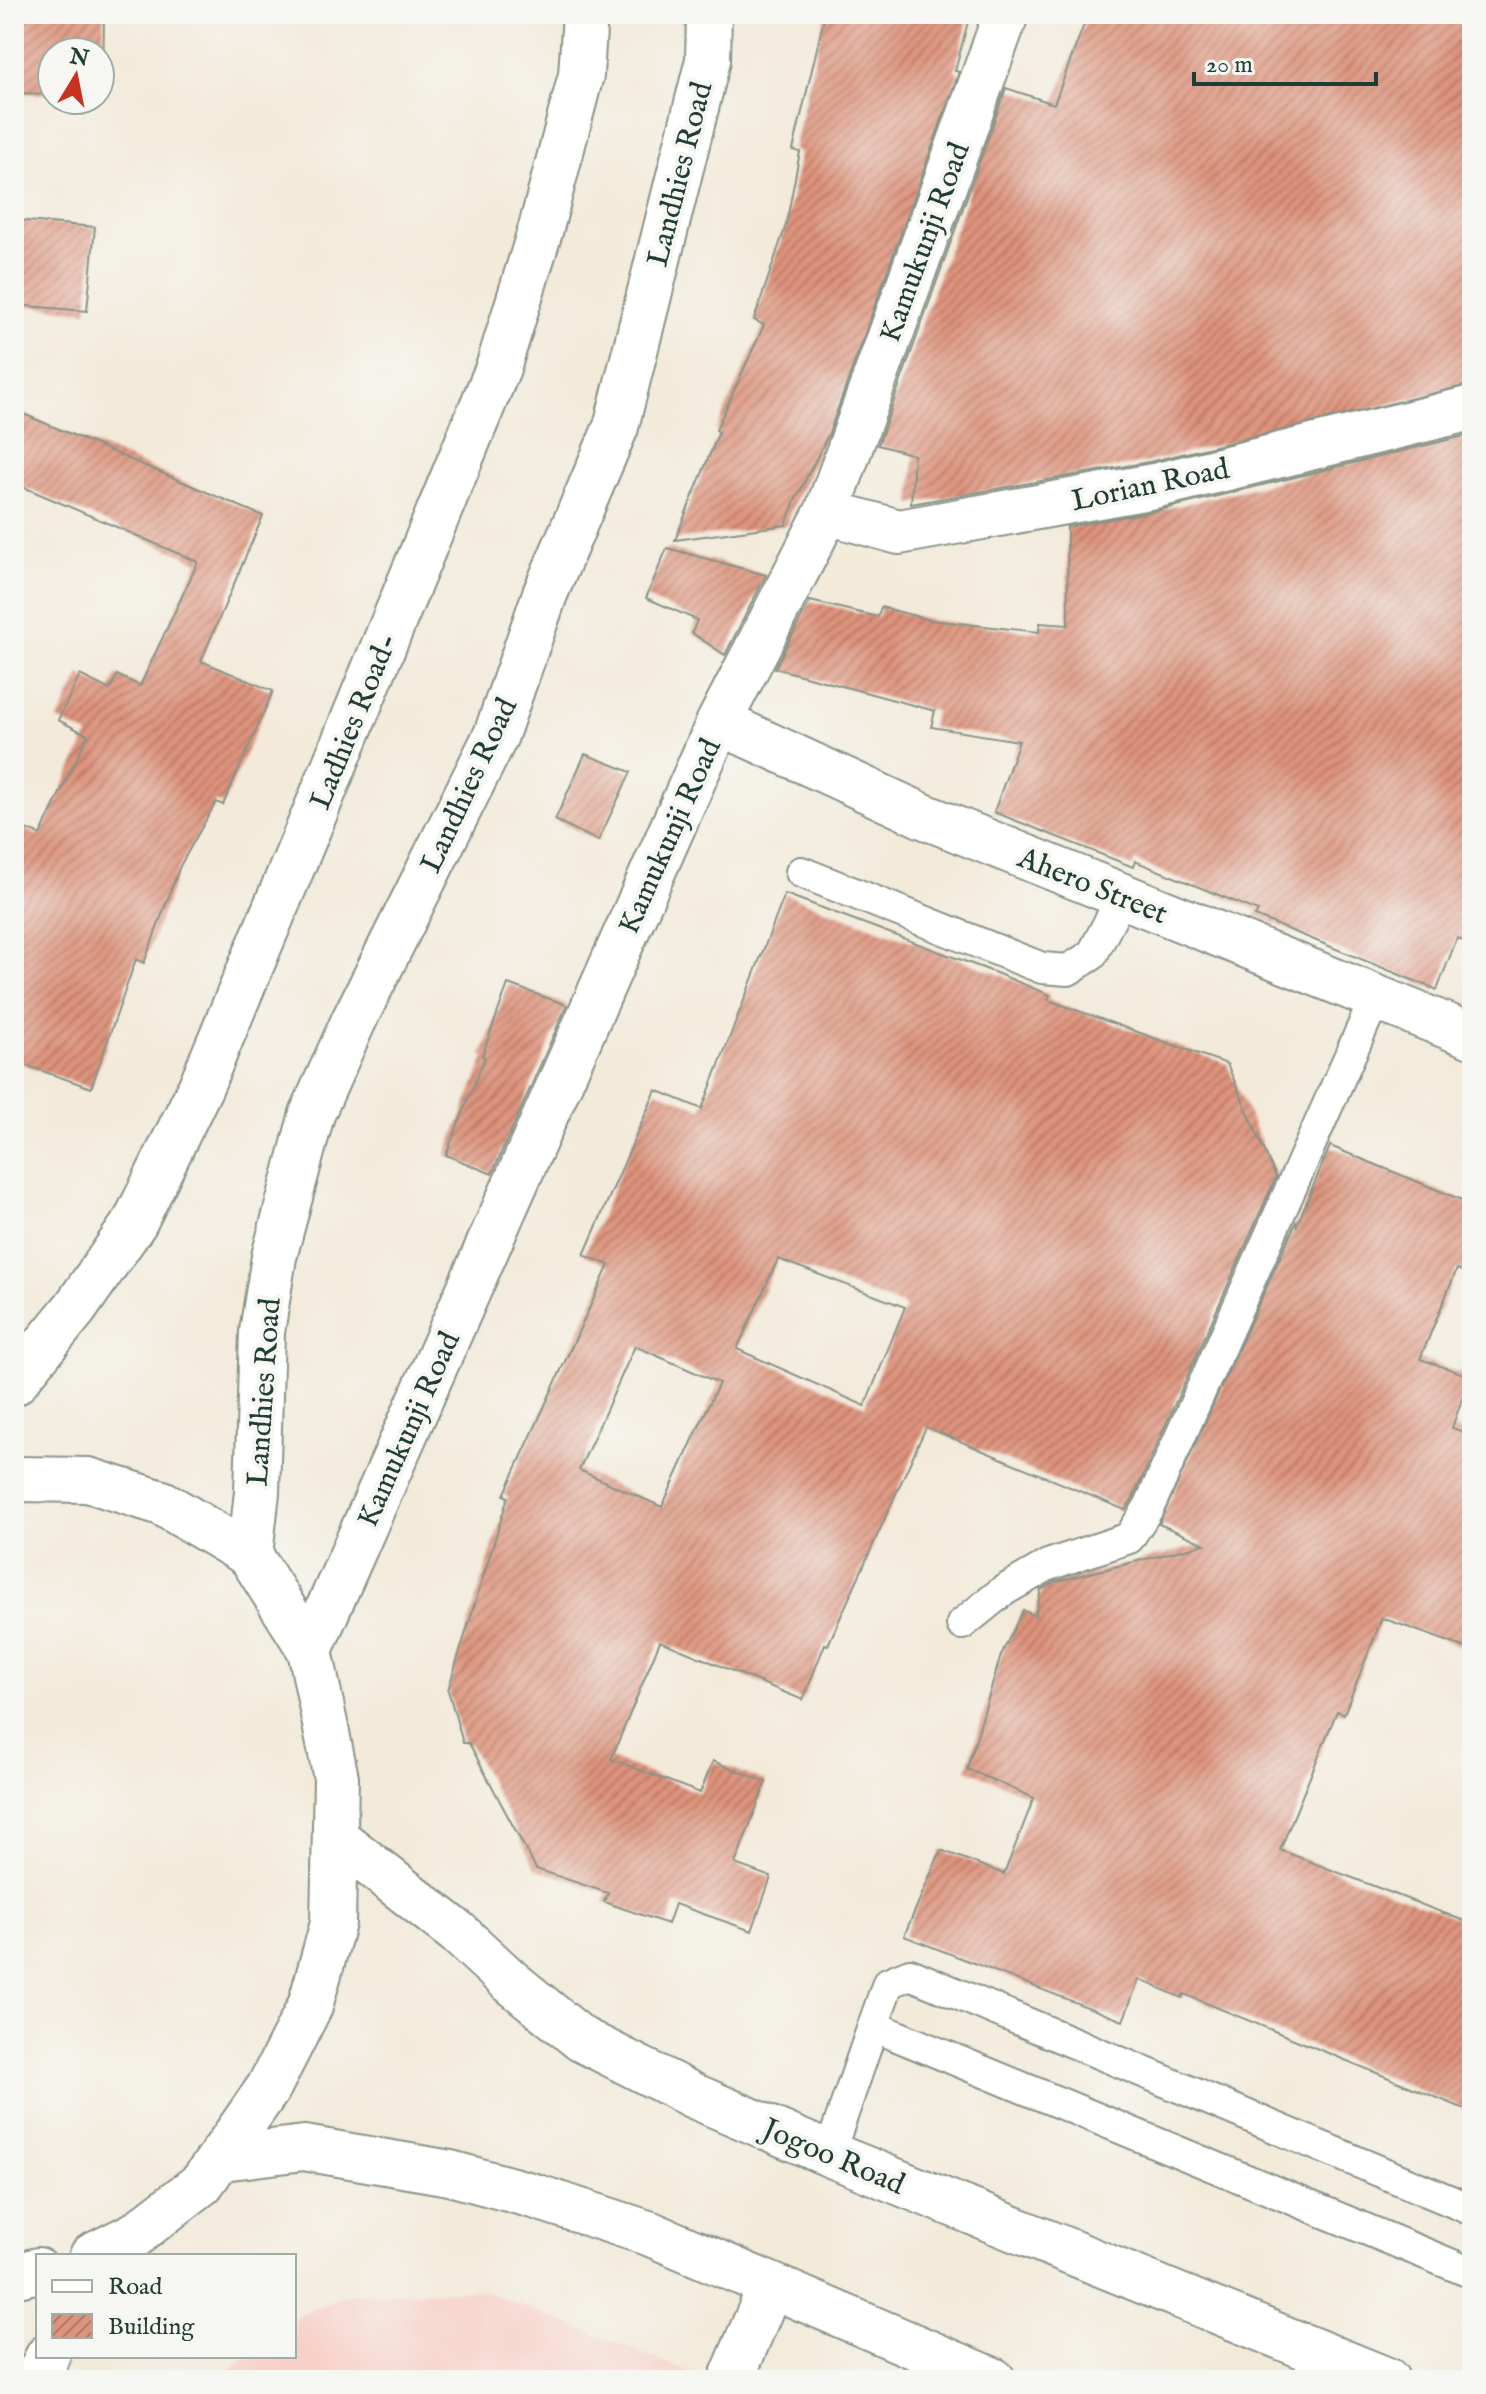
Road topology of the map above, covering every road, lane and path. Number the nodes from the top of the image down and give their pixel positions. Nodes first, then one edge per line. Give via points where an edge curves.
1 (585, 14) edge
2 (709, 14) edge
3 (1006, 14) edge
4 (1472, 408) edge
5 (827, 512) junction
6 (719, 722) junction
7 (801, 872) dead end
8 (1122, 897) junction
9 (1375, 999) junction
10 (1472, 1036) edge
11 (14, 1383) edge
12 (14, 1479) edge
13 (250, 1555) junction
14 (962, 1624) dead end
15 (310, 1650) junction
16 (335, 1837) junction
17 (873, 2026) junction
18 (829, 2154) junction
19 (222, 2158) junction
20 (1472, 2210) edge
21 (96, 2254) edge
22 (36, 2270) edge
23 (1472, 2273) edge
24 (14, 2276) edge
25 (770, 2287) junction
26 (47, 2358) edge
27 (36, 2380) edge
28 (731, 2380) edge
29 (993, 2380) edge
30 (1387, 2380) edge

1 - 11 main road, Ladhies Road- via 581,75 498,368 307,832 201,1086 135,1222
2 - 13 main road, Landhies Road via 708,60 616,427 545,594 496,735 312,1114 274,1257 262,1332
3 - 5 main road, Kamukunji Road
4 - 5 main road, Lorian Road via 1154,486 899,532
5 - 6 main road, Kamukunji Road
6 - 8 main road, Ahero Street via 921,815
6 - 15 main road, Kamukunji Road
7 - 8 lane via 1042,968 1068,970 1092,955
8 - 9 main road, Ahero Street
9 - 10 main road, Ahero Street
9 - 14 lane via 1149,1507 1129,1538 1048,1565 1003,1591
12 - 13 main road via 88,1480 162,1503
13 - 15 main road
15 - 16 main road via 336,1778
16 - 18 main road, Jogoo Road via 457,1932 581,2039 694,2096
16 - 19 main road via 333,1923 310,2006 269,2087
17 - 18 lane
17 - 20 lane via 888,1983 910,1974
17 - 23 lane
18 - 30 main road, Jogoo Road
19 - 21 main road via 202,2183 136,2234
19 - 25 main road via 304,2148 450,2173 651,2234
22 - 24 main road
25 - 28 main road
25 - 29 main road
26 - 27 main road

